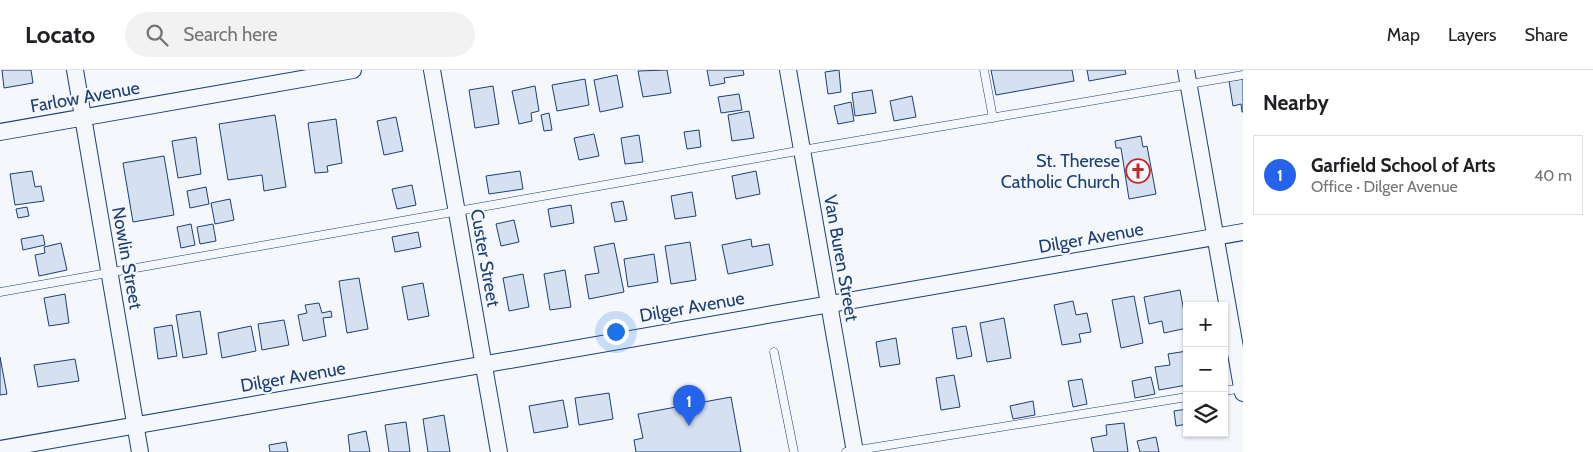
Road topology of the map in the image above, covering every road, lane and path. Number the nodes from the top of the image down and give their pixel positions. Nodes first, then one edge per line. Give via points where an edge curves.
1 (75, 70) edge
2 (353, 70) edge
3 (432, 70) edge
4 (788, 70) edge
5 (984, 70) edge
6 (1243, 75) edge
7 (1188, 77) edge
8 (83, 118) junction
9 (993, 118) junction
10 (0, 132) edge
11 (802, 150) junction
12 (457, 212) junction
13 (1243, 232) edge
14 (1215, 237) junction
15 (110, 272) junction
16 (0, 292) edge
17 (829, 303) junction
18 (774, 352) dead end
19 (483, 364) junction
20 (1243, 390) edge
21 (1228, 391) edge
22 (1183, 398) edge
23 (136, 425) junction
24 (0, 449) edge
25 (140, 452) edge
26 (499, 452) edge
27 (794, 452) edge
28 (852, 452) edge

1 - 8 street, Nowlin Street
2 - 8 street, Farlow Avenue
3 - 12 street, Custer Street
4 - 11 street, Van Buren Street
5 - 9 lane
6 - 7 lane
7 - 9 lane
7 - 14 street
8 - 10 street, Farlow Avenue
8 - 15 street, Nowlin Street
9 - 11 lane
11 - 12 lane
11 - 17 street, Van Buren Street
12 - 15 lane
12 - 19 street, Custer Street
13 - 14 street, Dilger Avenue
14 - 17 street, Dilger Avenue
14 - 20 street
15 - 16 lane
15 - 23 street, Nowlin Street
17 - 19 street, Dilger Avenue
17 - 28 street, Van Buren Street
18 - 27 lane
19 - 23 street, Dilger Avenue
19 - 26 street, Custer Street
20 - 21 lane
22 - 28 lane
23 - 24 street, Dilger Avenue
23 - 25 street, Nowlin Street

